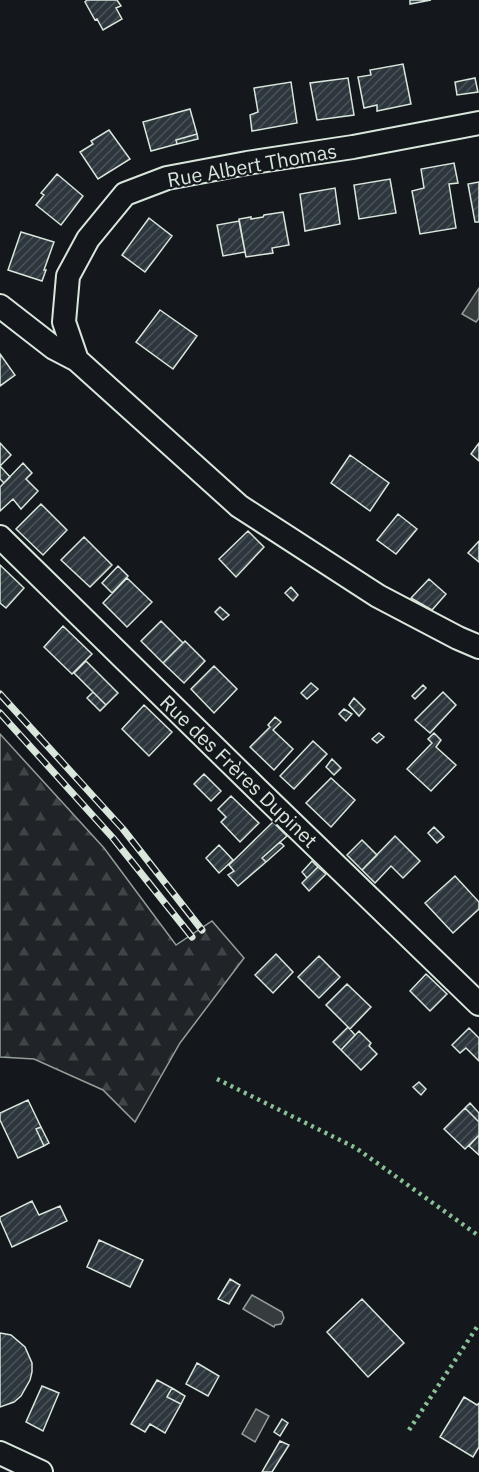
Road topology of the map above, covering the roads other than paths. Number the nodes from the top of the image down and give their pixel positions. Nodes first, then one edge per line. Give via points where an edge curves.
1 (479, 123) edge
2 (0, 306) edge
3 (77, 360) junction
4 (0, 537) edge
5 (479, 647) edge
6 (479, 1004) edge
7 (0, 1453) edge
8 (41, 1472) edge

1 - 3 street, Rue Albert Thomas via 167,178 125,194 88,239 68,276 64,322
2 - 3 street via 54,348
3 - 5 street via 239,506 378,596
4 - 6 street, Rue des Frères Dupinet
7 - 8 street

